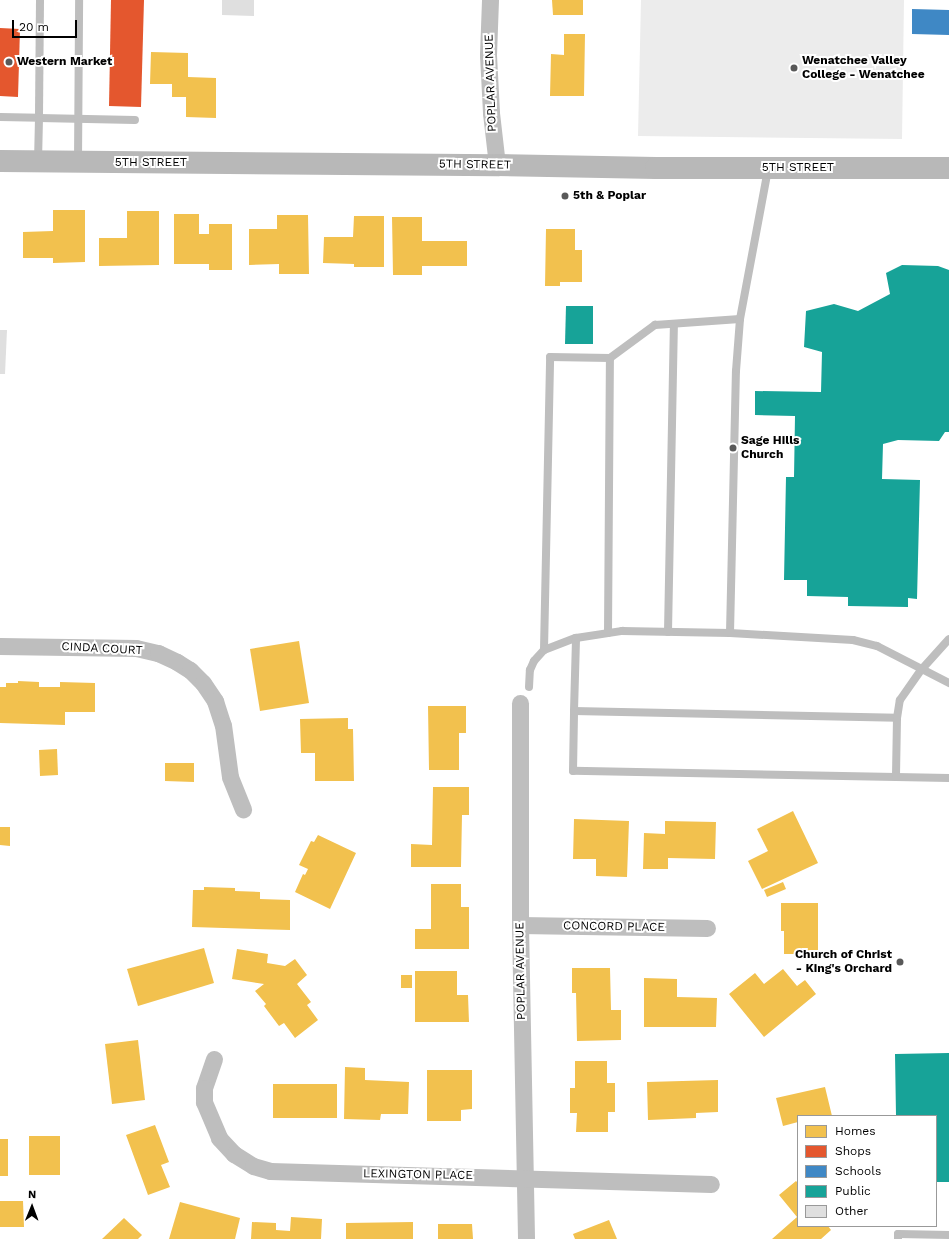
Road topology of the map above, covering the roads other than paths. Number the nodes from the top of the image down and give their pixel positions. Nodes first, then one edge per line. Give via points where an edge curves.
1 (40, 0) edge
2 (79, 0) edge
3 (490, 0) edge
4 (0, 117) edge
5 (39, 118) junction
6 (78, 119) junction
7 (135, 120) dead end
8 (0, 161) edge
9 (38, 162) junction
10 (78, 162) junction
11 (497, 165) junction
12 (768, 168) junction
13 (949, 168) edge
14 (740, 319) junction
15 (674, 324) junction
16 (610, 358) junction
17 (668, 632) junction
18 (608, 633) junction
19 (730, 633) junction
20 (576, 638) junction
21 (949, 639) edge
22 (0, 646) edge
23 (544, 650) junction
24 (922, 669) junction
25 (949, 683) edge
26 (529, 687) dead end
27 (520, 703) dead end
28 (574, 711) junction
29 (897, 718) junction
30 (896, 778) junction
31 (949, 778) edge
32 (243, 810) dead end
33 (520, 925) junction
34 (707, 928) dead end
35 (214, 1059) dead end
36 (524, 1178) junction
37 (711, 1184) dead end
38 (949, 1235) edge
39 (526, 1239) edge
40 (898, 1239) edge

1 - 5 lane
2 - 6 lane
3 - 11 street, POPLAR AVENUE via 490,113
4 - 5 lane
5 - 6 lane
5 - 9 lane
6 - 7 lane
6 - 10 lane
8 - 9 main road, 5TH STREET
9 - 10 main road, 5TH STREET
10 - 11 main road, 5TH STREET
11 - 12 main road, 5TH STREET
12 - 13 main road, 5TH STREET
12 - 14 lane
14 - 15 lane
14 - 19 lane via 736,371
15 - 16 lane via 655,325
15 - 17 lane
16 - 18 lane
16 - 23 lane via 550,356
17 - 18 lane
17 - 19 lane
18 - 20 lane
19 - 24 lane via 853,640 877,646
20 - 23 lane
20 - 28 lane
21 - 24 lane
22 - 32 street, CINDA COURT via 136,648 158,653 190,670 215,700 223,724 230,777
23 - 26 lane via 530,670
24 - 25 lane
24 - 29 lane via 900,700
27 - 33 street, POPLAR AVENUE
28 - 29 lane
28 - 30 lane via 573,771
29 - 30 lane
30 - 31 lane
33 - 34 street, CONCORD PLACE
33 - 36 street, POPLAR AVENUE
35 - 36 street, LEXINGTON PLACE via 204,1088 204,1102 219,1138 234,1154 253,1166 270,1171
36 - 37 street, LEXINGTON PLACE
36 - 39 street, POPLAR AVENUE
38 - 40 lane via 898,1234

